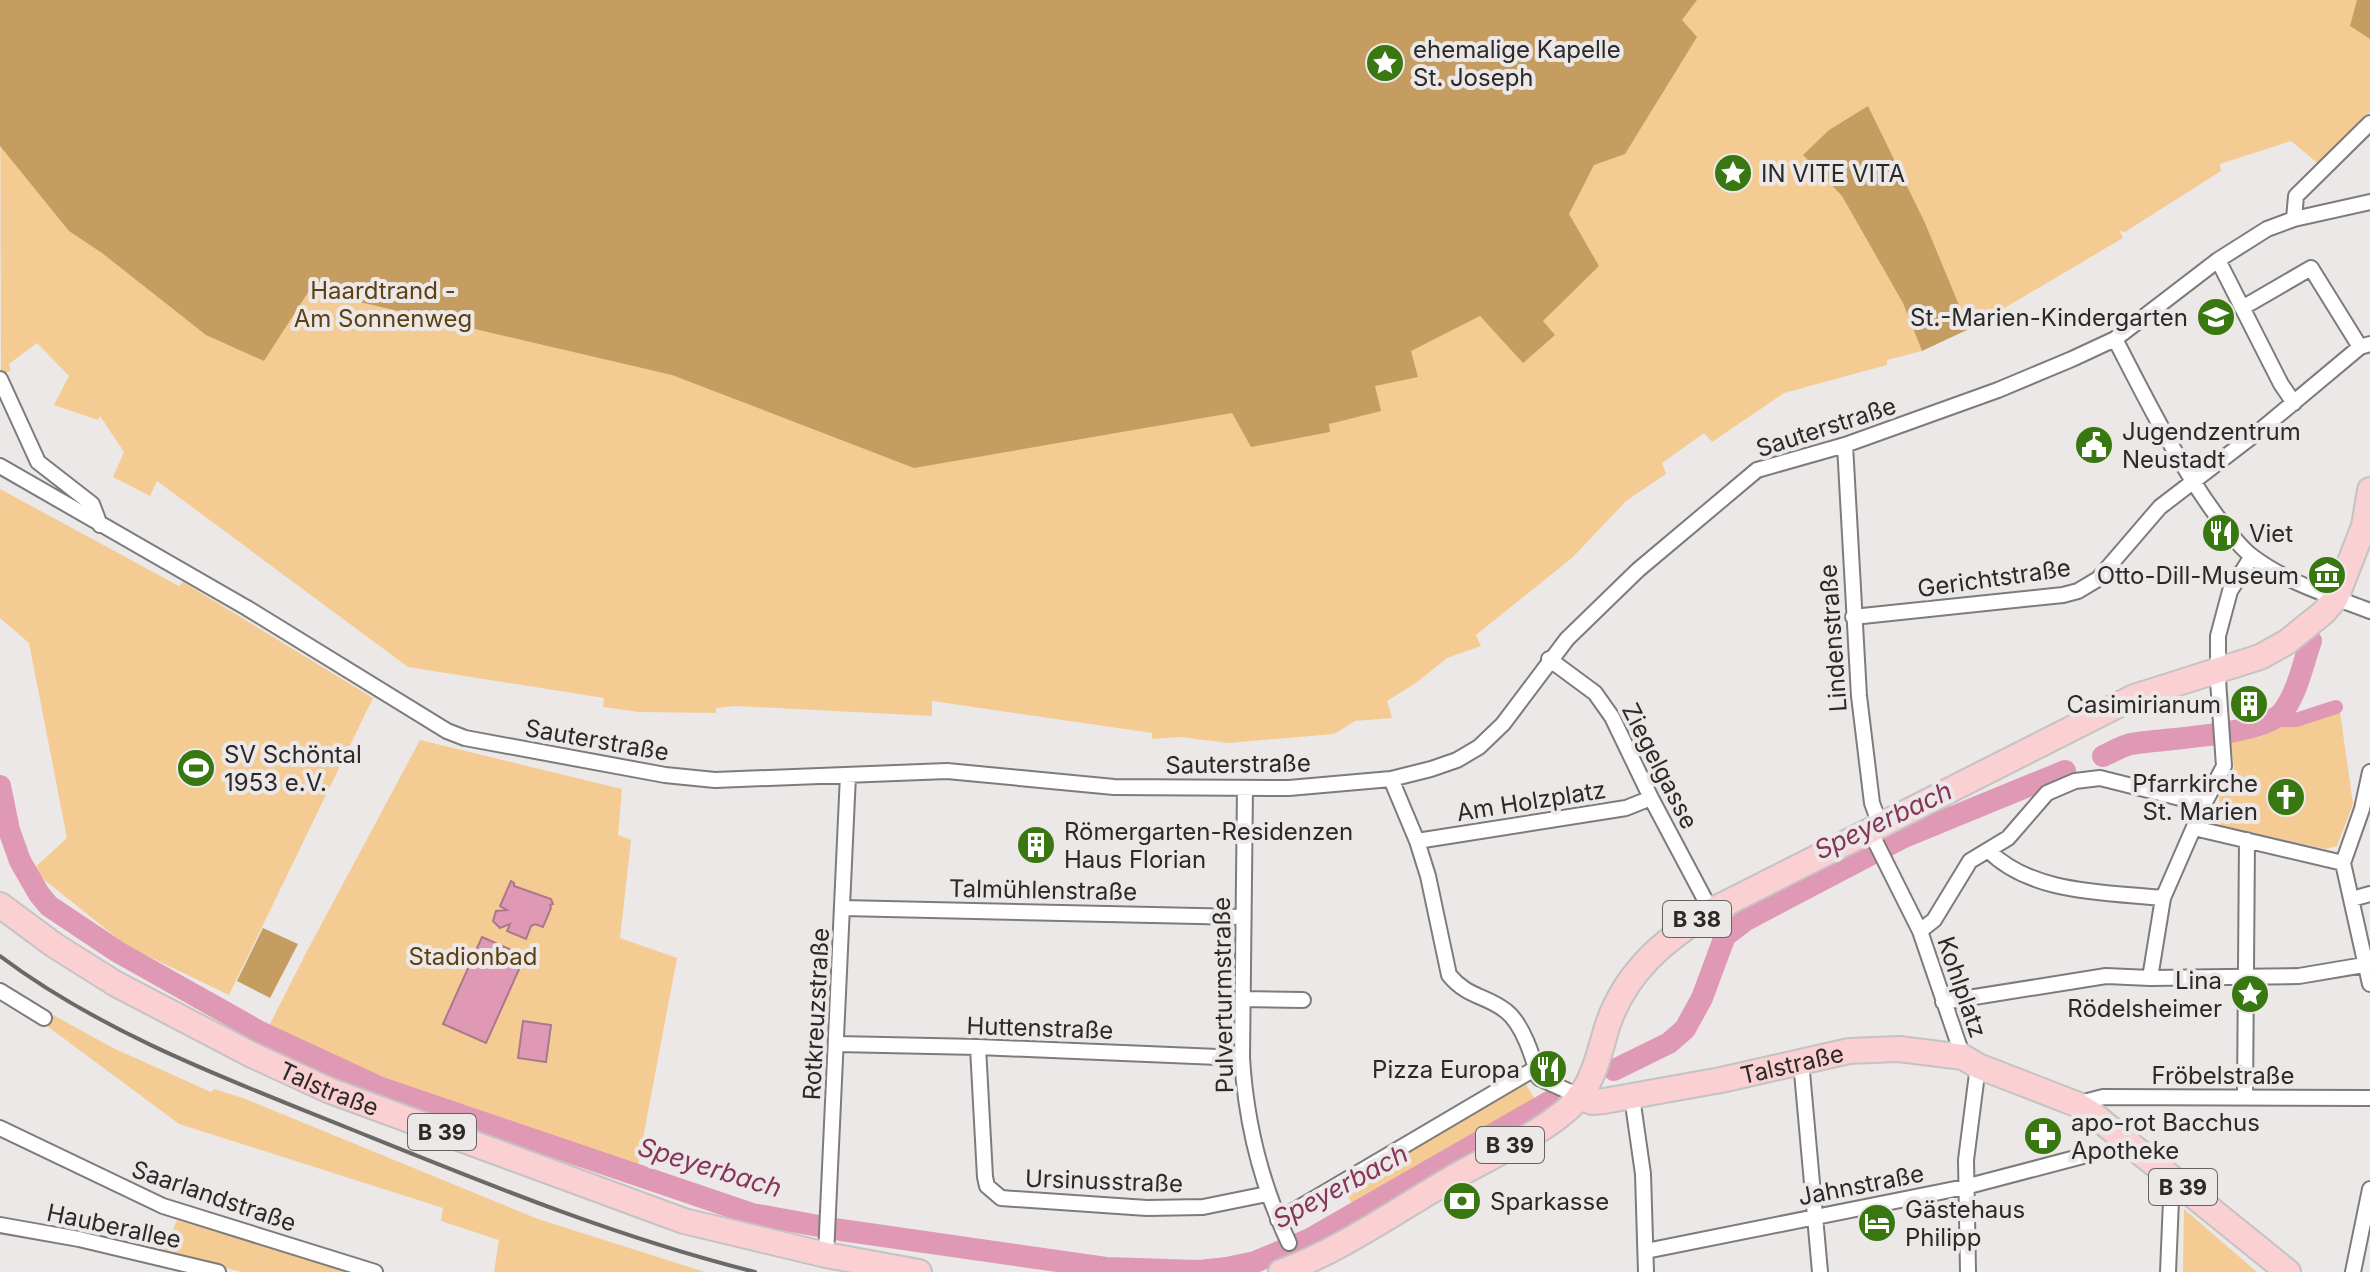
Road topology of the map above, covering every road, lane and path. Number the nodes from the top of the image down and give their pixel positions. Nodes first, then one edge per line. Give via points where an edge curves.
1 (2370, 123) edge
2 (2370, 202) edge
3 (2294, 219) junction
4 (2218, 260) junction
5 (2242, 308) junction
6 (2115, 339) junction
7 (2365, 345) edge
8 (0, 379) edge
9 (2294, 403) junction
10 (1845, 445) junction
11 (0, 466) edge
12 (2192, 482) junction
13 (2370, 490) edge
14 (100, 525) junction
15 (2252, 556) junction
16 (2336, 598) junction
17 (2370, 611) edge
18 (1853, 617) junction
19 (1549, 659) junction
20 (2218, 670) junction
21 (2370, 772) edge
22 (848, 775) junction
23 (1391, 779) junction
24 (1245, 788) junction
25 (1651, 798) junction
26 (2204, 804) junction
27 (2366, 813) edge
28 (2194, 828) junction
29 (1877, 839) junction
30 (2247, 840) junction
31 (1417, 841) junction
32 (1989, 851) junction
33 (2343, 863) junction
34 (2370, 894) edge
35 (2163, 898) junction
36 (2352, 899) junction
37 (0, 905) edge
38 (843, 908) junction
39 (1711, 911) junction
40 (1243, 917) junction
41 (1920, 931) junction
42 (2368, 964) edge
43 (2246, 976) junction
44 (2150, 978) junction
45 (2370, 984) edge
46 (0, 991) edge
47 (1243, 999) junction
48 (1303, 1000) dead end
49 (1943, 1002) junction
50 (44, 1018) dead end
51 (837, 1044) junction
52 (978, 1047) junction
53 (1242, 1058) junction
54 (1801, 1061) junction
55 (1971, 1062) junction
56 (1536, 1068) junction
57 (1593, 1075) junction
58 (1554, 1087) junction
59 (1632, 1097) junction
60 (2245, 1097) junction
61 (2370, 1098) edge
62 (2076, 1104) junction
63 (1571, 1105) junction
64 (0, 1128) edge
65 (2083, 1156) dead end
66 (1965, 1187) junction
67 (2370, 1189) edge
68 (2188, 1191) junction
69 (1267, 1194) junction
70 (1816, 1217) junction
71 (1278, 1220) junction
72 (0, 1225) edge
73 (828, 1238) junction
74 (1289, 1243) dead end
75 (1646, 1251) junction
76 (218, 1272) edge
77 (375, 1272) edge
78 (919, 1272) edge
79 (1281, 1272) edge
80 (1646, 1272) edge
81 (1820, 1272) edge
82 (1968, 1272) edge
83 (2168, 1272) edge
84 (2288, 1272) edge
85 (2353, 1272) edge

1 - 3 street via 2296,196
2 - 3 street, Sauterstraße
3 - 4 street, Sauterstraße
4 - 5 street
4 - 6 street, Sauterstraße
5 - 7 street via 2311,268
5 - 9 street
6 - 10 street, Sauterstraße via 1998,390
6 - 12 street
7 - 9 street, Gerichtstraße
8 - 14 street via 38,462 92,504
9 - 12 street, Gerichtstraße
10 - 18 street, Lindenstraße
10 - 19 street, Sauterstraße via 1757,470 1638,570
11 - 14 street, Sauterstraße
12 - 15 street
12 - 18 street, Gerichtstraße via 2160,507 2098,579 2078,591
13 - 16 main road, B 38 via 2364,526
14 - 22 street, Sauterstraße via 465,738 715,780
15 - 16 street
15 - 20 street via 2225,604
16 - 17 street
16 - 20 main road, B 38 via 2287,642
18 - 29 street, Lindenstraße
19 - 23 street, Sauterstraße via 1503,724 1479,747 1457,760
19 - 25 street, Ziegelgasse via 1595,693
20 - 26 street via 2224,766
20 - 29 main road, B 38 via 2134,697
21 - 27 street
22 - 24 street, Sauterstraße via 947,771 1114,787
22 - 38 street, Rotkreuzstraße
23 - 24 street, Sauterstraße
23 - 31 street
24 - 40 street, Pulverturmstraße
25 - 31 street, Am Holzplatz via 1626,808
25 - 39 street, Ziegelgasse
26 - 28 street
26 - 32 street, Kohlplatz via 2085,778 2047,793 2008,838
27 - 33 street
28 - 30 street
28 - 35 street
29 - 39 main road, B 38
29 - 41 street, Kohlplatz
30 - 33 street
30 - 43 street
31 - 56 street via 1449,975 1459,987 1510,1014
32 - 35 street via 2005,865 2051,884
32 - 41 street, Kohlplatz via 1965,865 1934,920
33 - 36 street
34 - 36 street
35 - 44 street
36 - 42 street
37 - 73 main road, Talstraße / B 39 via 116,984 328,1090 684,1221
38 - 40 street, Talmühlenstraße
38 - 51 street, Rotkreuzstraße
39 - 57 main road, B 38 via 1656,949 1630,983 1608,1025
40 - 47 street, Pulverturmstraße
41 - 49 street, Kohlplatz
42 - 43 street via 2299,976
42 - 45 street
43 - 44 street
43 - 60 street
44 - 49 street via 2106,976
46 - 50 street
47 - 48 street
47 - 53 street, Pulverturmstraße
49 - 55 street, Kohlplatz
51 - 52 street, Huttenstraße
51 - 73 street, Rotkreuzstraße
52 - 53 street, Huttenstraße
52 - 69 street, Ursinusstraße via 985,1177 1001,1198 1147,1208 1203,1207
53 - 69 street, Pulverturmstraße via 1244,1096
54 - 55 main road, Talstraße / B 39 via 1849,1051 1899,1049
54 - 59 main road, Talstraße / B 39
54 - 70 street
55 - 62 main road, Talstraße / B 39
55 - 66 street
56 - 58 street via 1539,1078
56 - 71 street
57 - 59 main road via 1607,1092
57 - 63 main road
58 - 63 street
58 - 63 street via 1562,1104
59 - 63 main road, Talstraße / B 39
59 - 75 street
60 - 61 street, Fröbelstraße
60 - 62 street, Fröbelstraße via 2103,1097
62 - 68 main road, Talstraße / B 39
63 - 79 main road, B 39 via 1367,1229
64 - 77 street, Saarlandstraße via 163,1206
65 - 66 street, Jahnstraße
66 - 70 street, Jahnstraße
66 - 82 street
67 - 85 street
68 - 83 street via 2171,1200
68 - 84 main road, Talstraße / B 39
69 - 71 street, Pulverturmstraße
70 - 75 street, Jahnstraße
70 - 81 street
71 - 74 street, Pulverturmstraße
72 - 76 street, Hauberallee
73 - 78 main road, Talstraße / B 39
75 - 80 street

